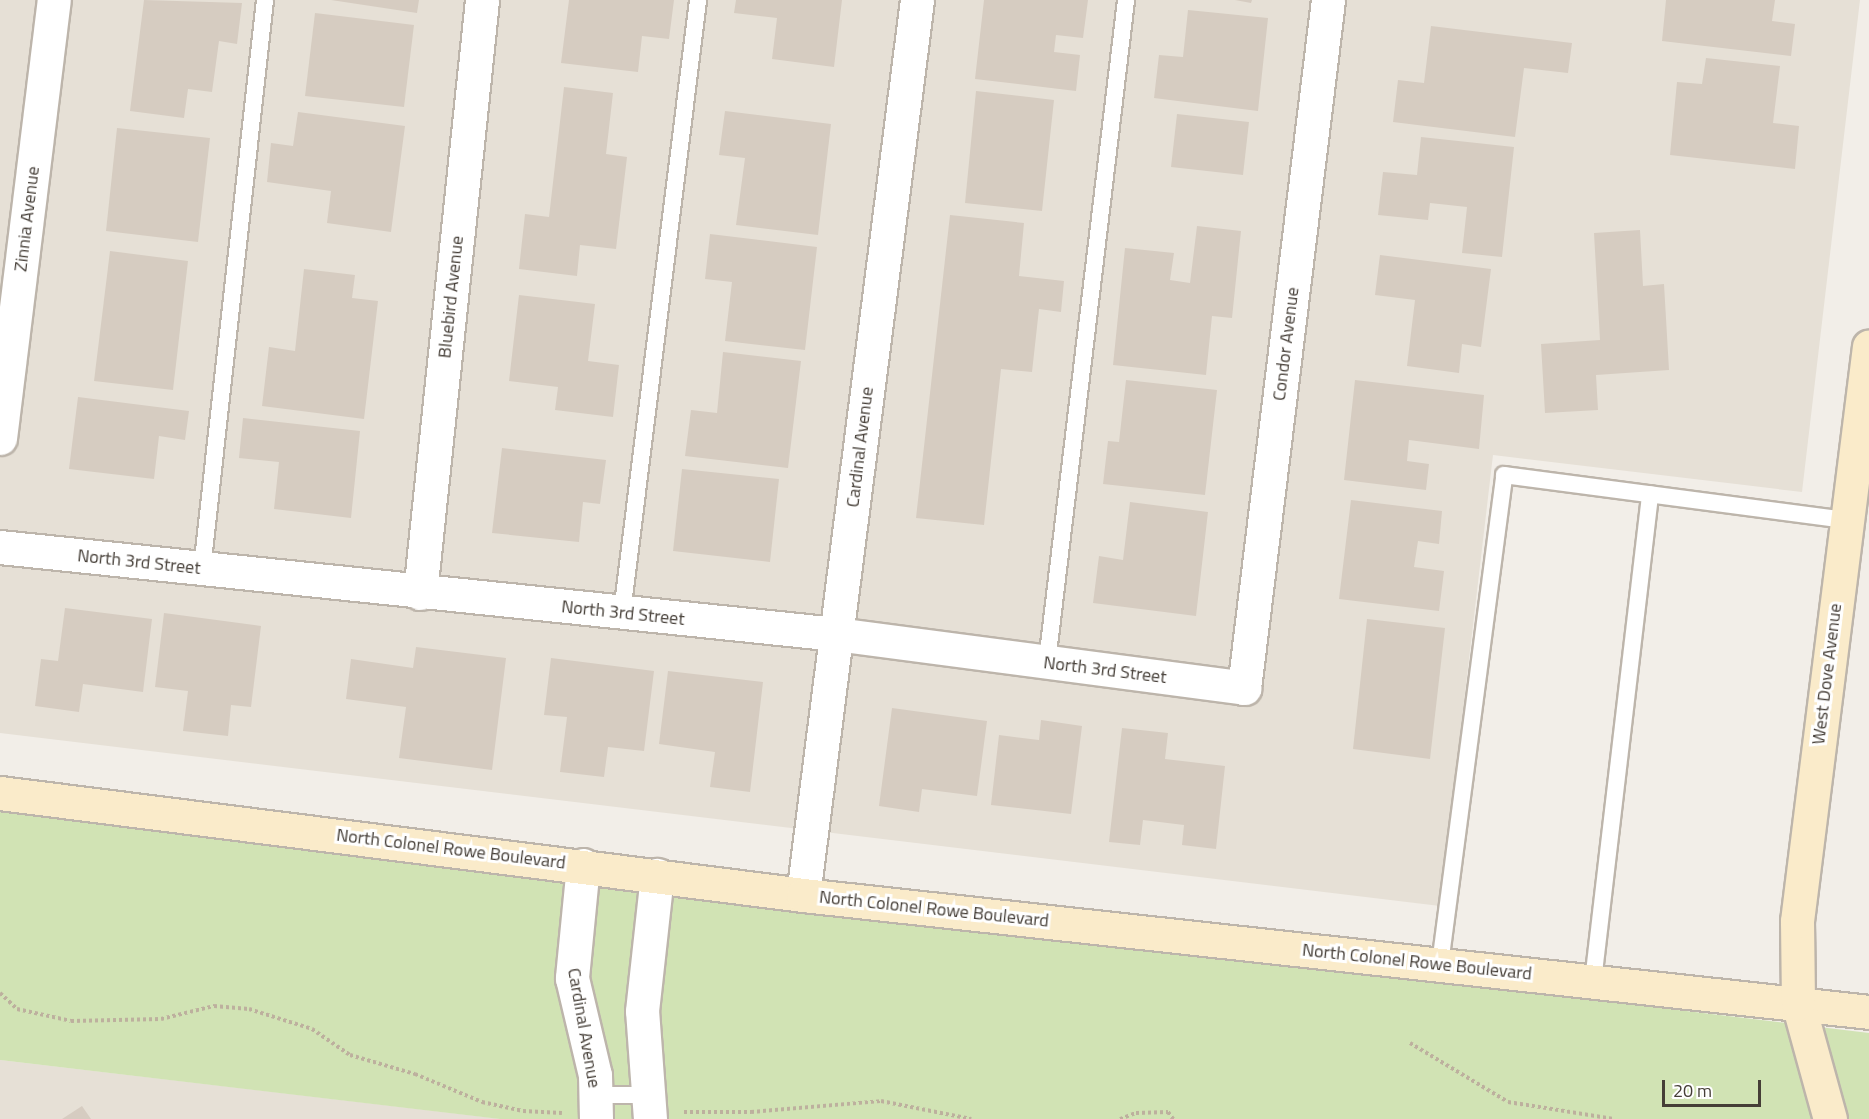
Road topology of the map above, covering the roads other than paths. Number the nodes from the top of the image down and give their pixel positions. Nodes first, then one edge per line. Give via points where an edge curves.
1 (54, 0) edge
2 (265, 0) edge
3 (482, 0) edge
4 (698, 0) edge
5 (917, 0) edge
6 (1126, 0) edge
7 (1328, 0) edge
8 (1869, 346) edge
9 (0, 438) edge
10 (1650, 494) junction
11 (1847, 520) junction
12 (0, 547) edge
13 (202, 569) junction
14 (420, 593) junction
15 (622, 613) junction
16 (836, 634) junction
17 (1047, 662) junction
18 (1244, 688) joint
19 (0, 794) edge
20 (583, 866) junction
21 (657, 875) junction
22 (803, 895) junction
23 (1440, 964) junction
24 (1593, 981) junction
25 (1798, 1004) junction
26 (1869, 1012) edge
27 (587, 1109) edge
28 (659, 1109) edge
29 (1830, 1119) edge

1 - 9 street, Zinnia Avenue
2 - 13 lane
3 - 14 street, Bluebird Avenue
4 - 15 lane
5 - 16 street, Cardinal Avenue
6 - 17 lane
7 - 18 street, Condor Avenue
8 - 11 main road, West Dove Avenue
10 - 11 lane
10 - 23 lane via 1504,475
10 - 24 lane
11 - 25 main road, West Dove Avenue via 1797,921
12 - 13 street, North 3rd Street
13 - 14 street, North 3rd Street
14 - 15 street, North 3rd Street
15 - 16 street, North 3rd Street
16 - 17 street, North 3rd Street
16 - 22 street, Cardinal Avenue
17 - 18 street, North 3rd Street
19 - 20 main road, North Colonel Rowe Boulevard
20 - 21 main road, North Colonel Rowe Boulevard
20 - 27 street, Cardinal Avenue via 572,978
21 - 22 main road, North Colonel Rowe Boulevard
21 - 28 street via 642,1011
22 - 23 main road, North Colonel Rowe Boulevard
23 - 24 main road, North Colonel Rowe Boulevard
24 - 25 main road, North Colonel Rowe Boulevard
25 - 26 main road, North Colonel Rowe Boulevard
25 - 29 main road, West Dove Avenue
27 - 28 lane

